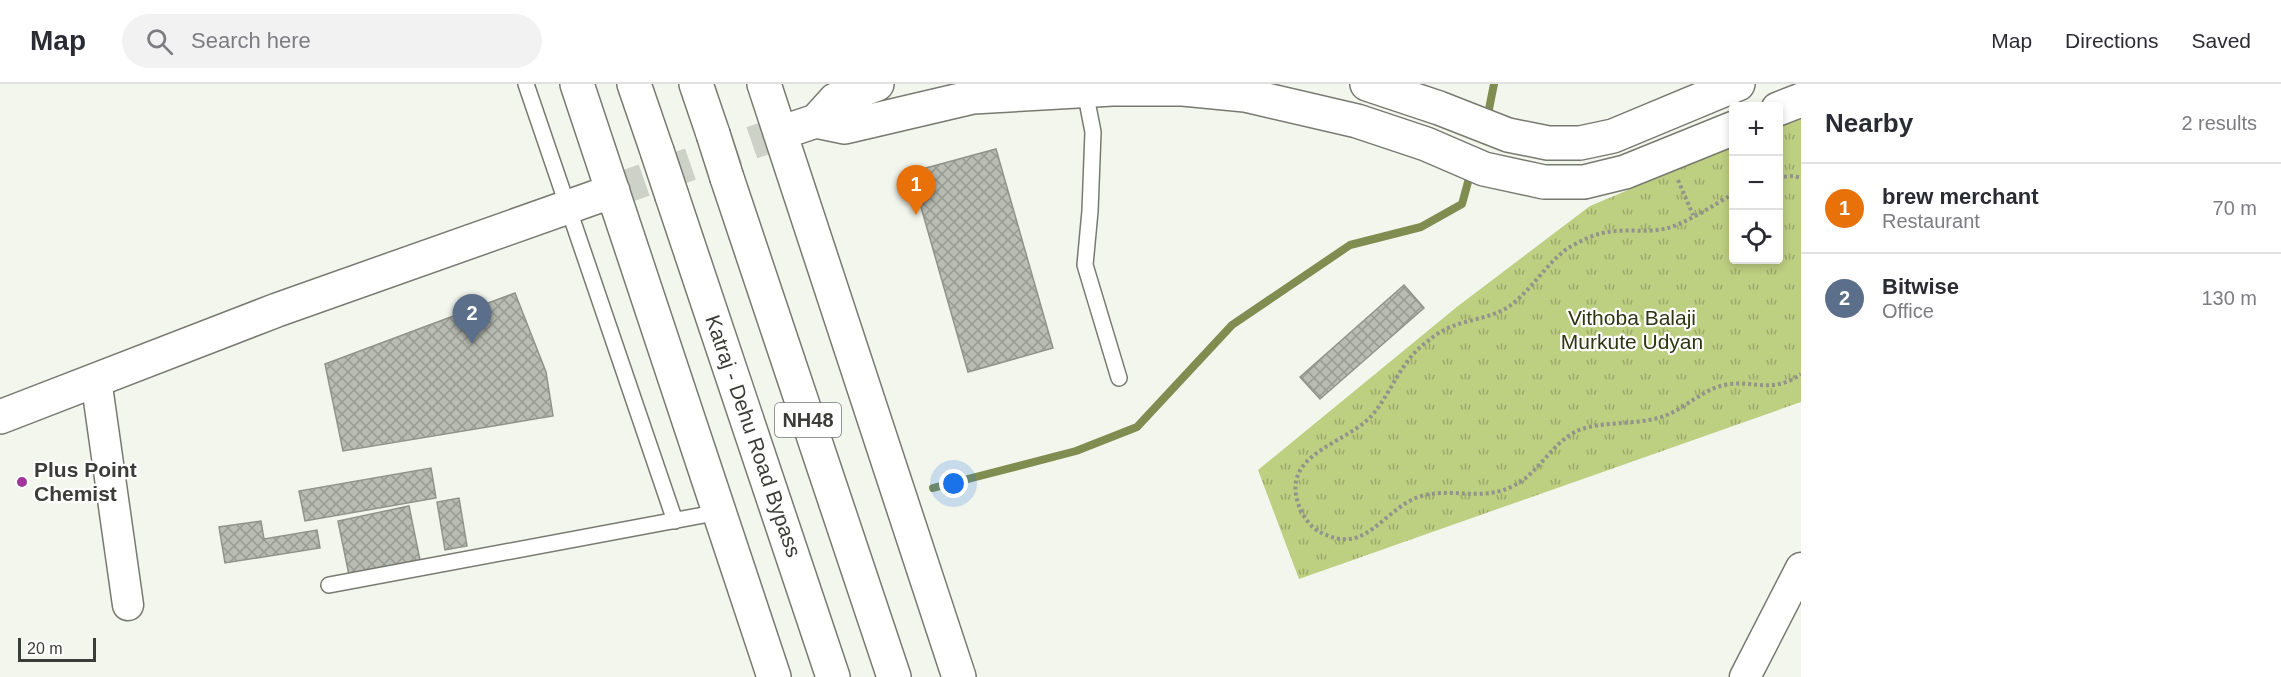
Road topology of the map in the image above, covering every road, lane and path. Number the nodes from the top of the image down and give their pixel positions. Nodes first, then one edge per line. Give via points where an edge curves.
1 (526, 84) edge
2 (577, 84) edge
3 (634, 84) edge
4 (696, 84) edge
5 (764, 84) edge
6 (877, 84) edge
7 (1367, 84) edge
8 (1738, 84) edge
9 (998, 89) edge
10 (1085, 91) junction
11 (1801, 100) edge
12 (1783, 107) edge
13 (816, 121) junction
14 (1485, 126) junction
15 (1729, 130) edge
16 (780, 133) junction
17 (1667, 156) junction
18 (1472, 164) junction
19 (1783, 177) edge
20 (1801, 178) edge
21 (614, 191) junction
22 (1729, 197) edge
23 (568, 207) junction
24 (1693, 215) junction
25 (1801, 374) edge
26 (1119, 378) dead end
27 (96, 379) junction
28 (0, 417) edge
29 (720, 512) junction
30 (675, 521) junction
31 (1801, 568) edge
32 (329, 585) dead end
33 (128, 605) dead end
34 (892, 669) edge
35 (774, 677) edge
36 (833, 677) edge
37 (959, 677) edge
38 (1745, 677) edge

1 - 23 lane
2 - 21 main road
3 - 36 main road, Katraj - Dehu Road Bypass / NH48, bridge
4 - 34 main road, NH48, bridge
5 - 16 main road
6 - 13 main road via 835,100
7 - 14 main road
8 - 14 main road via 1613,136 1580,143 1548,143
9 - 10 main road
9 - 13 main road via 845,127
10 - 18 main road via 1183,89 1245,95 1357,121
10 - 26 lane via 1093,132 1085,265
11 - 12 main road
13 - 16 main road
14 - 18 main road
15 - 17 main road
16 - 37 main road
17 - 18 main road via 1584,182 1544,182
17 - 24 path
19 - 20 path
21 - 23 main road
21 - 29 main road
22 - 24 path
23 - 27 main road
23 - 30 lane
24 - 25 path via 1669,228 1600,233 1567,249 1510,306 1450,327 1426,342 1405,363 1372,415 1311,456 1299,472 1295,494 1300,511 1316,530 1336,539 1357,538 1424,495 1500,493 1533,474 1565,438 1581,429 1662,417 1710,389 1728,384 1768,387 1792,381
27 - 28 main road
27 - 33 street
29 - 30 lane
29 - 35 main road
30 - 32 lane
31 - 38 street

